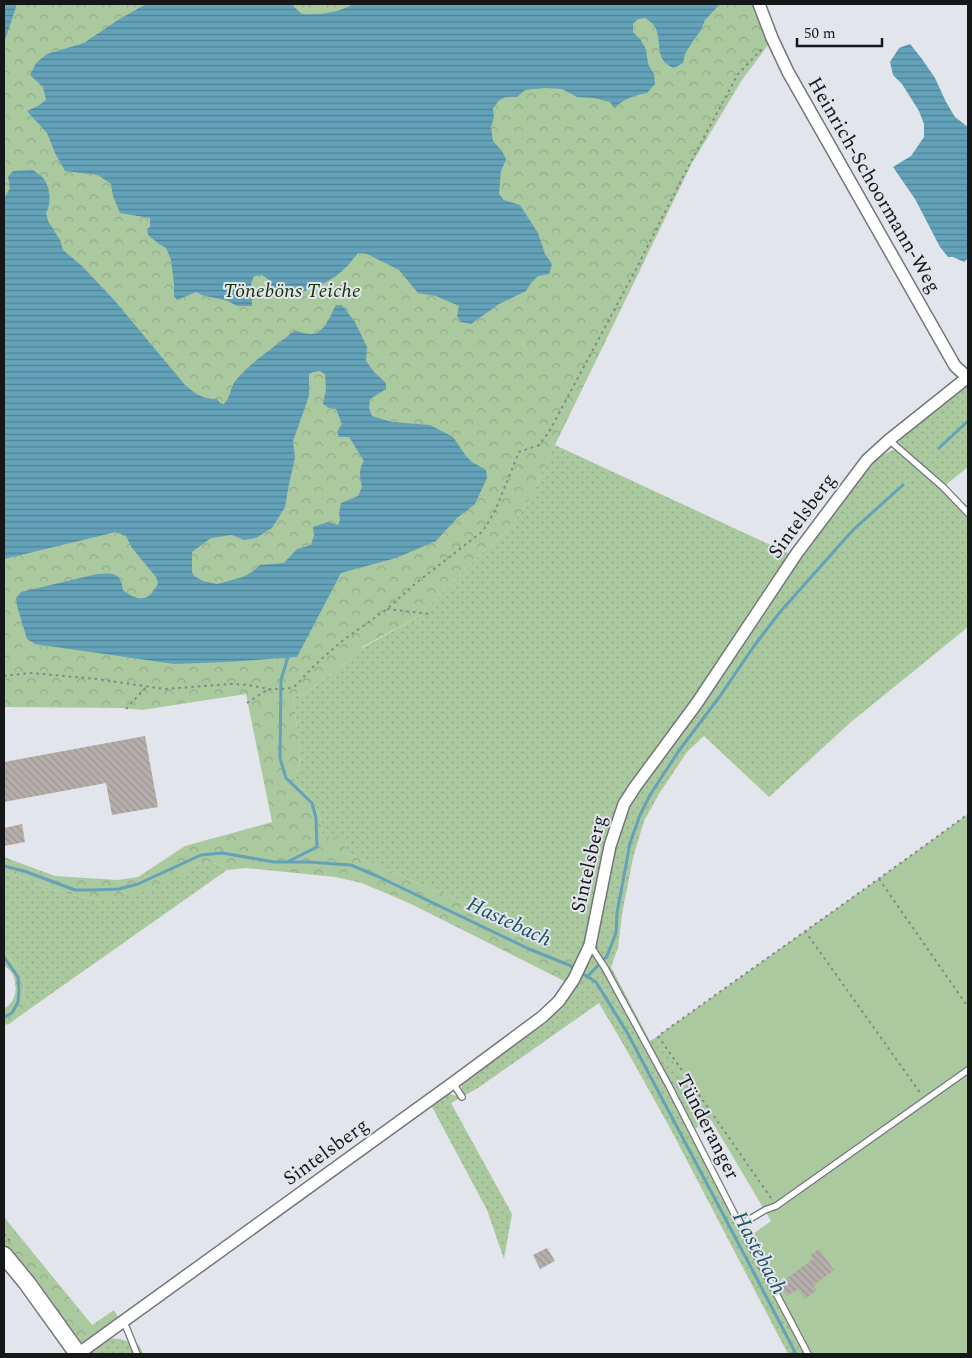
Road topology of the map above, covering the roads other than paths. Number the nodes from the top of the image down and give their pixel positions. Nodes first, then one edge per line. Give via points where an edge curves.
1 (759, 4) edge
2 (968, 377) edge
3 (889, 440) junction
4 (968, 513) edge
5 (590, 945) junction
6 (968, 1070) edge
7 (453, 1083) junction
8 (462, 1097) dead end
9 (740, 1225) junction
10 (4, 1255) edge
11 (123, 1321) junction
12 (78, 1354) edge
13 (137, 1354) edge
14 (808, 1354) edge

1 - 2 street, Heinrich-Schoormann-Weg via 788,72 955,366
2 - 3 street, Sintelsberg
3 - 4 lane
3 - 5 street, Sintelsberg via 867,460 797,553 697,703 624,804 610,846
5 - 7 street, Sintelsberg via 574,980 559,1001
5 - 9 lane, Tünderanger via 669,1086
6 - 9 lane via 776,1206
7 - 8 lane
7 - 11 street, Sintelsberg
9 - 14 lane, Tünderanger
10 - 12 main road
11 - 12 street, Sintelsberg
11 - 13 lane

